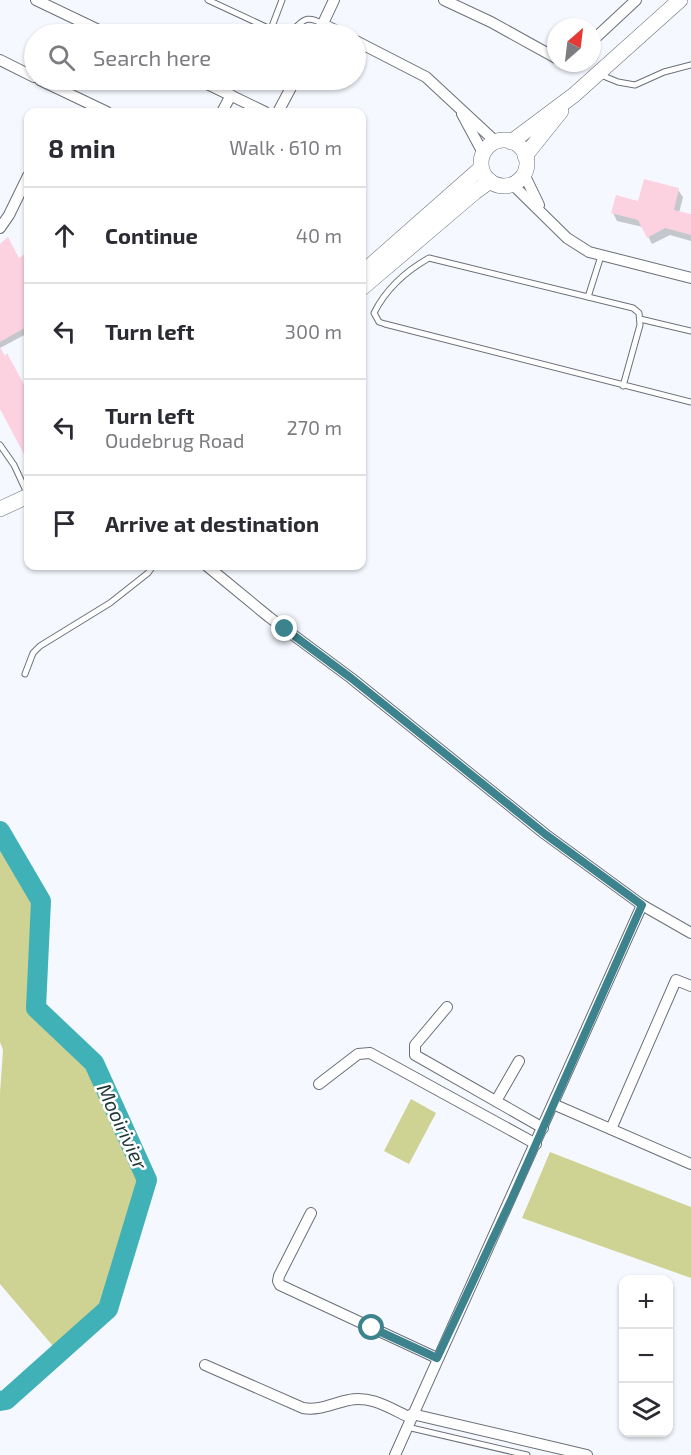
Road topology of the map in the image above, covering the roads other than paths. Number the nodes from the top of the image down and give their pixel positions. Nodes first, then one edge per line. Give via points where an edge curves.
1 (36, 0) edge
2 (208, 0) edge
3 (282, 0) edge
4 (334, 0) edge
5 (444, 0) edge
6 (636, 0) edge
7 (680, 0) edge
8 (85, 24) edge
9 (260, 24) edge
10 (273, 24) edge
11 (297, 24) edge
12 (317, 24) edge
13 (322, 24) edge
14 (601, 33) edge
15 (366, 46) edge
16 (547, 53) edge
17 (0, 60) edge
18 (691, 65) edge
19 (24, 72) edge
20 (597, 73) junction
21 (61, 90) edge
22 (220, 90) edge
23 (290, 90) edge
24 (231, 95) junction
25 (574, 95) junction
26 (458, 106) junction
27 (99, 108) edge
28 (224, 108) edge
29 (257, 108) edge
30 (280, 108) edge
31 (503, 142) junction
32 (525, 156) junction
33 (485, 167) junction
34 (518, 179) junction
35 (24, 183) edge
36 (1, 224) edge
37 (601, 256) junction
38 (366, 270) edge
39 (691, 278) edge
40 (366, 285) edge
41 (588, 297) junction
42 (640, 319) junction
43 (691, 331) edge
44 (623, 386) junction
45 (691, 402) edge
46 (0, 445) edge
47 (24, 487) edge
48 (24, 498) edge
49 (0, 509) edge
50 (150, 570) edge
51 (212, 570) edge
52 (25, 674) dead end
53 (642, 905) junction
54 (691, 933) edge
55 (691, 986) edge
56 (447, 1007) dead end
57 (519, 1061) dead end
58 (319, 1084) dead end
59 (496, 1101) junction
60 (554, 1104) junction
61 (543, 1128) junction
62 (611, 1129) junction
63 (536, 1144) junction
64 (691, 1164) edge
65 (311, 1213) dead end
66 (437, 1358) junction
67 (205, 1365) dead end
68 (410, 1420) junction
69 (395, 1455) edge
70 (527, 1455) edge
71 (587, 1455) edge

1 - 8 street
2 - 9 lane
3 - 10 lane
4 - 13 street
5 - 16 street
6 - 14 street
7 - 20 main road
11 - 12 lane via 314,19
15 - 26 street via 426,77
17 - 19 street
18 - 20 lane via 634,85
20 - 25 main road
21 - 27 street
22 - 24 street
23 - 30 street
24 - 28 street
24 - 29 street
25 - 31 main road
25 - 32 main road
26 - 31 street
26 - 33 street
31 - 32 main road via 520,147
31 - 33 main road
32 - 34 main road
33 - 34 main road via 503,186
33 - 38 main road
33 - 40 main road via 475,192
34 - 37 street via 567,238
35 - 36 street
37 - 39 street
37 - 41 lane
41 - 42 lane via 633,308
41 - 44 lane via 429,258 389,290 374,313 385,324
42 - 43 lane
42 - 44 lane
44 - 45 lane
46 - 47 lane
48 - 49 main road
50 - 52 lane via 110,603 40,646
51 - 53 street via 545,834
53 - 54 street
53 - 60 street
55 - 62 street via 676,980
56 - 59 street via 415,1046 415,1055
57 - 59 street
58 - 63 street via 358,1054 370,1053
59 - 61 street
60 - 61 street
60 - 62 street
61 - 63 street
62 - 64 street
63 - 66 street
65 - 66 street via 279,1276 280,1285
66 - 68 street
67 - 68 street via 303,1408 317,1409 360,1398 373,1400
68 - 69 street
68 - 70 lane
68 - 71 street

